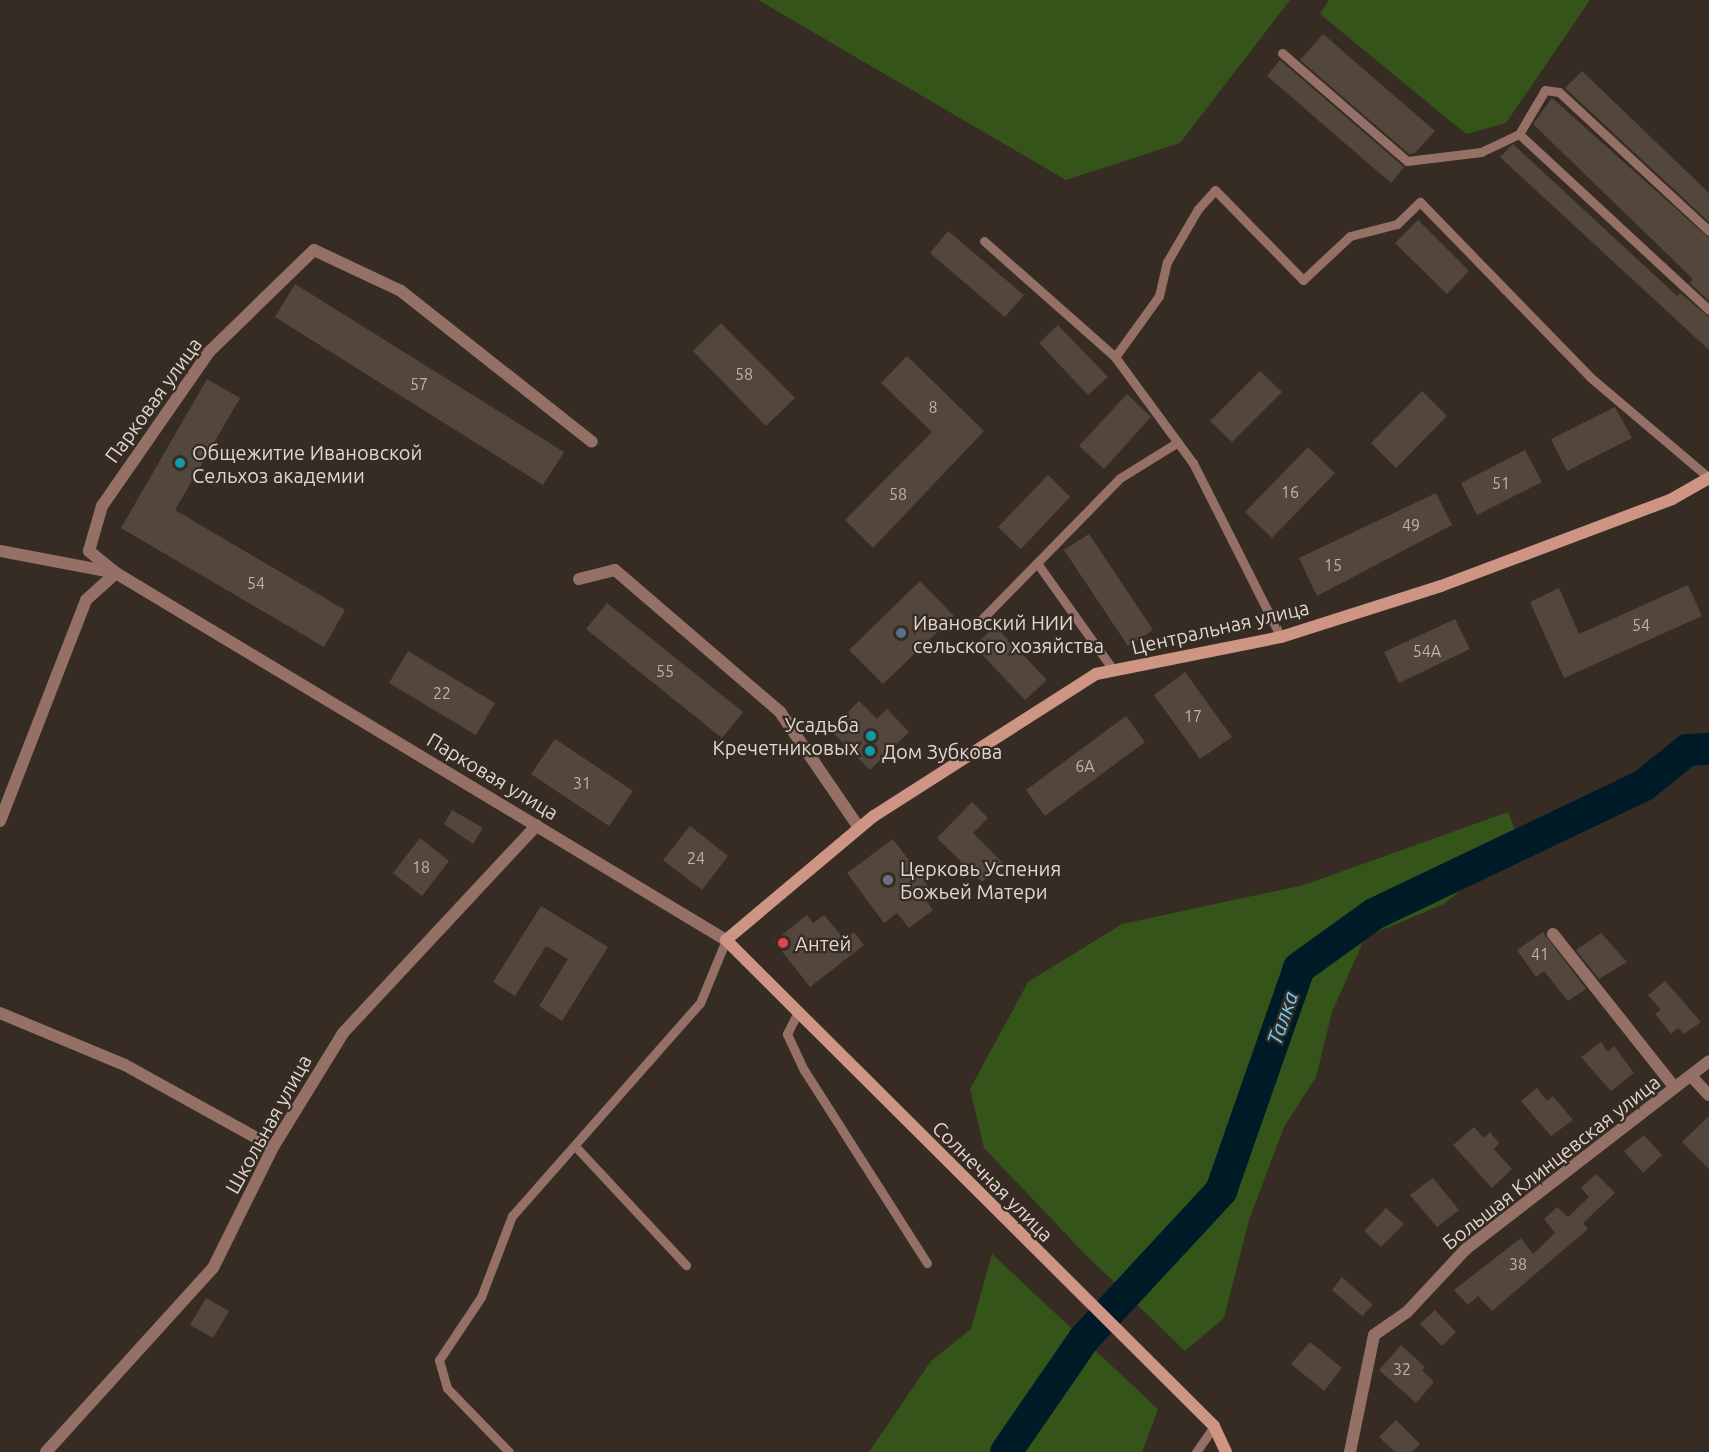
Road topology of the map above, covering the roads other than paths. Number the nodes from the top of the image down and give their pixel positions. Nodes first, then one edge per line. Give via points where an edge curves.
1 (1282, 53) dead end
2 (1519, 134) junction
3 (1709, 231) edge
4 (984, 241) dead end
5 (1709, 310) edge
6 (1115, 357) junction
7 (592, 442) dead end
8 (1178, 442) junction
9 (1709, 478) edge
10 (0, 551) edge
11 (1037, 563) junction
12 (116, 573) junction
13 (579, 579) dead end
14 (978, 623) dead end
15 (1281, 637) junction
16 (1114, 670) junction
17 (0, 821) edge
18 (537, 825) junction
19 (859, 828) junction
20 (1553, 934) dead end
21 (726, 940) junction
22 (0, 1013) edge
23 (797, 1014) junction
24 (1709, 1061) edge
25 (1691, 1076) junction
26 (1675, 1088) junction
27 (1709, 1095) edge
28 (575, 1146) junction
29 (273, 1147) junction
30 (927, 1263) dead end
31 (686, 1264) dead end
32 (1214, 1426) junction
33 (46, 1452) edge
34 (509, 1452) edge
35 (1196, 1452) edge
36 (1226, 1452) edge
37 (1350, 1452) edge

1 - 2 lane via 1407,161 1481,152
2 - 3 lane via 1545,90 1559,92
2 - 5 lane
4 - 6 lane
6 - 8 lane
6 - 9 lane via 1159,296 1167,262 1198,209 1215,190 1303,280 1350,236 1397,224 1420,202 1590,377
7 - 12 street, Парковая улица via 401,291 314,250 208,352 102,506 89,551
8 - 11 lane via 1120,478
8 - 15 lane
9 - 15 street, Центральная улица via 1672,499 1441,586
10 - 12 street, Парковая улица
11 - 14 lane
11 - 16 lane
12 - 17 street via 86,600
12 - 18 street, Парковая улица
13 - 19 street via 615,570 780,712
15 - 16 street, Центральная улица
16 - 19 street, Центральная улица via 1096,674 975,749
18 - 21 street, Парковая улица
18 - 29 street, Школьная улица via 343,1034
19 - 21 street, Центральная улица
20 - 26 street
21 - 23 street, Солнечная улица
21 - 28 lane via 700,1003
22 - 29 street via 125,1065
23 - 30 lane via 787,1034 804,1070
23 - 32 street, Солнечная улица
24 - 25 street, Большая Клинцевская улица
25 - 26 street, Большая Клинцевская улица
25 - 27 street
26 - 37 street, Большая Клинцевская улица via 1466,1249 1407,1312 1374,1335
28 - 31 lane
28 - 34 lane via 512,1216 481,1297 439,1360 447,1388
29 - 33 street, Школьная улица via 213,1268
32 - 35 lane
32 - 36 street, Солнечная улица

